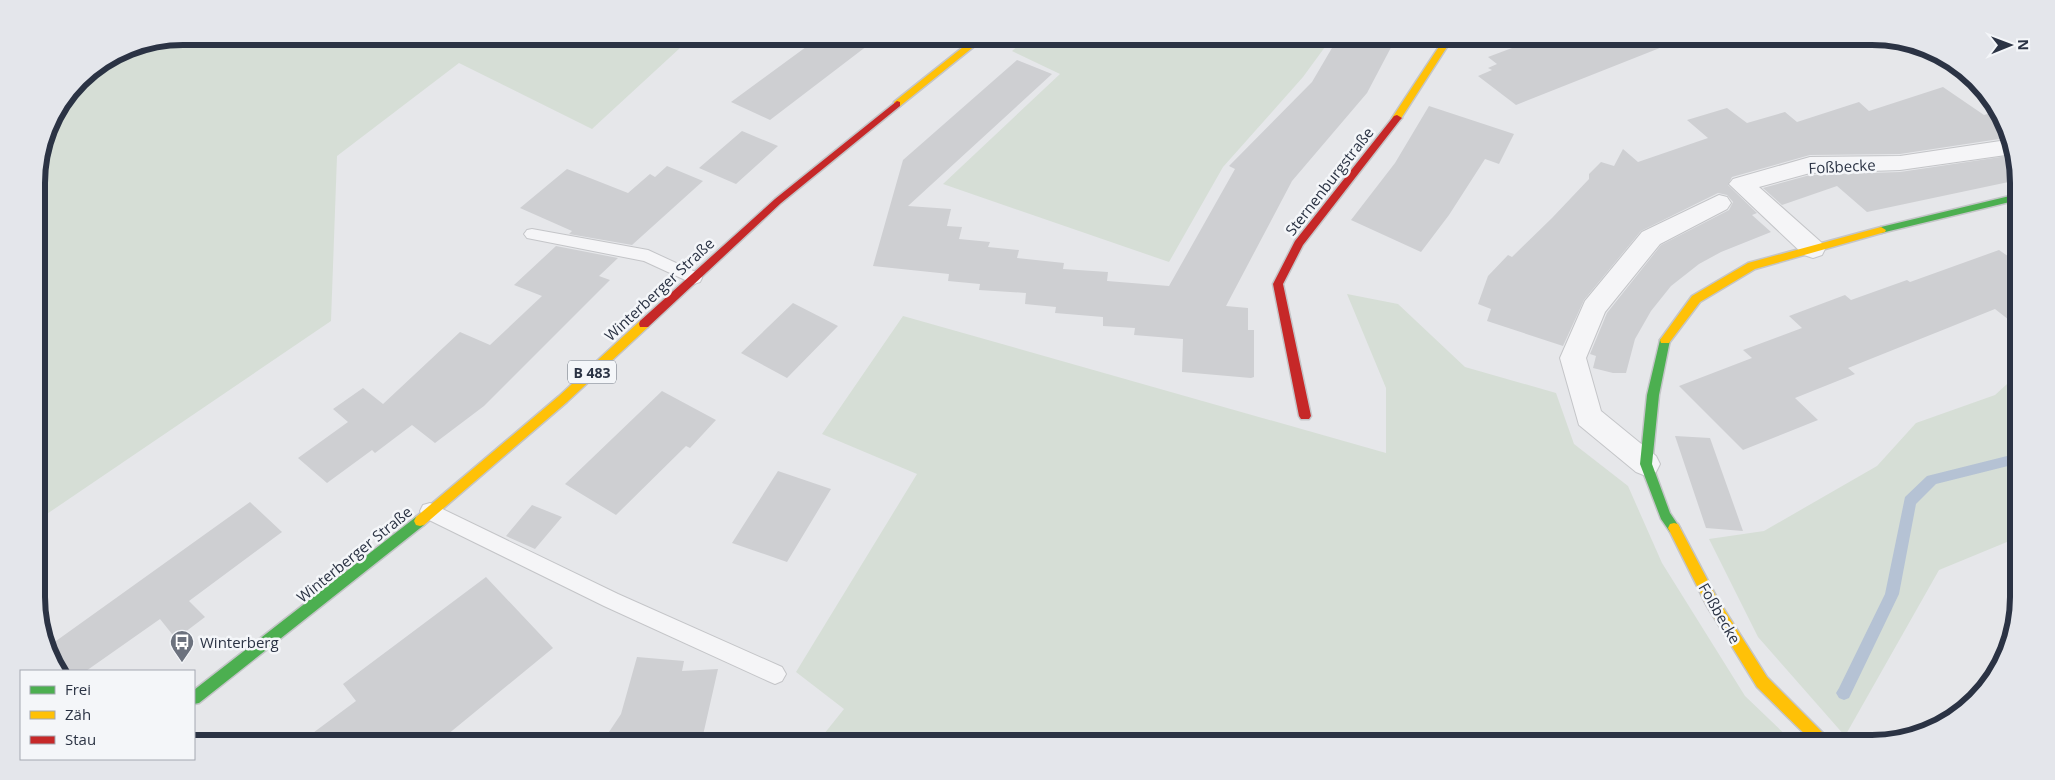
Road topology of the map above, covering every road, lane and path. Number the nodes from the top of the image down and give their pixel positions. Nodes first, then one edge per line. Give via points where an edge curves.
1 (972, 45) edge
2 (1444, 45) edge
3 (2005, 148) edge
4 (2010, 199) edge
5 (1719, 203) dead end
6 (532, 234) dead end
7 (1813, 249) junction
8 (694, 278) junction
9 (1305, 416) dead end
10 (1646, 464) junction
11 (430, 511) junction
12 (775, 674) dead end
13 (195, 697) edge
14 (1814, 735) edge

1 - 8 street, Winterberger Straße / B 483 via 833,154
2 - 9 street, Sternenburgstraße via 1403,111 1299,243 1278,284
3 - 7 street, Foßbecke via 1900,163 1810,165 1741,184
4 - 7 street, Foßbecke
5 - 10 street via 1650,238 1594,308 1572,358 1589,417
6 - 8 lane via 648,256
7 - 10 street, Foßbecke via 1752,266 1696,299 1664,341 1652,395
8 - 11 street, Winterberger Straße / B 483 via 564,399
10 - 14 street, Foßbecke via 1665,515 1680,536 1712,602 1746,657 1762,682
11 - 12 lane via 603,596
11 - 13 street, Winterberger Straße / B 483 via 305,614

